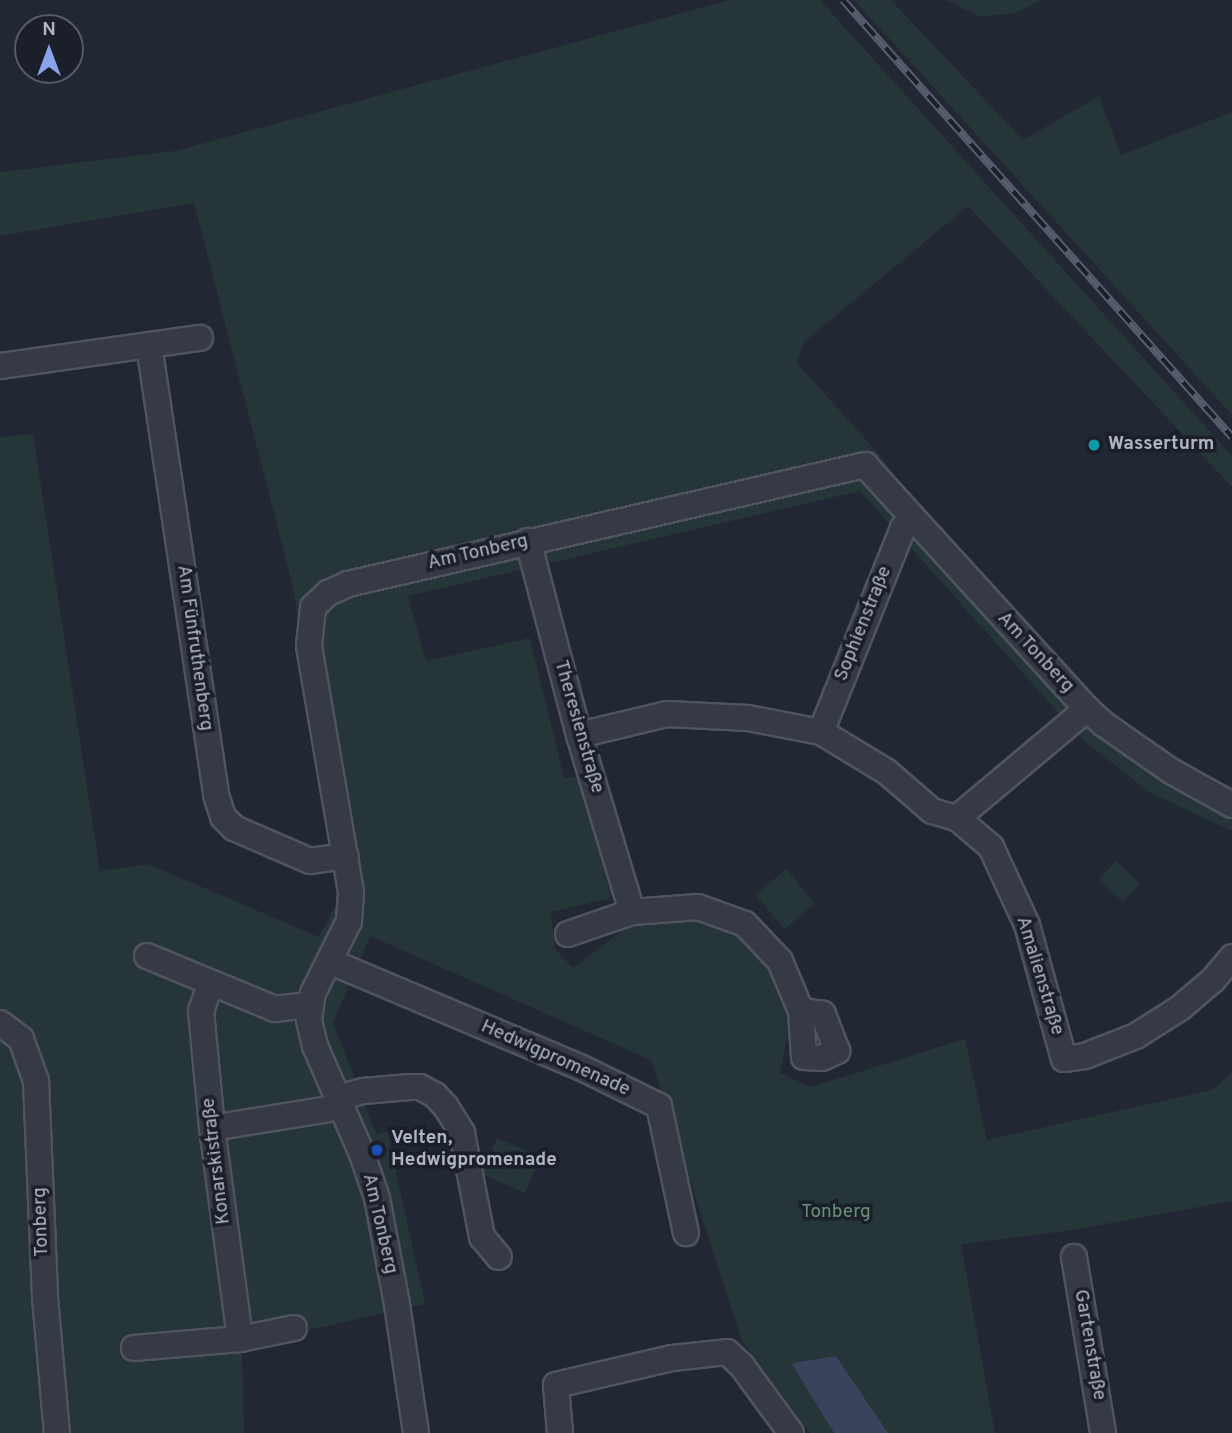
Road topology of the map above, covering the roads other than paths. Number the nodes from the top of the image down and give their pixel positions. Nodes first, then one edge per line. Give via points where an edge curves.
1 (200, 338) dead end
2 (149, 345) junction
3 (0, 366) edge
4 (912, 519) junction
5 (528, 541) junction
6 (1087, 709) junction
7 (821, 732) junction
8 (579, 734) junction
9 (1232, 805) edge
10 (957, 818) junction
11 (346, 856) junction
12 (632, 912) junction
13 (568, 934) dead end
14 (146, 956) dead end
15 (1232, 957) edge
16 (331, 962) junction
17 (210, 985) junction
18 (309, 1006) junction
19 (801, 1011) dead end
20 (0, 1023) edge
21 (339, 1103) junction
22 (212, 1128) junction
23 (686, 1233) dead end
24 (499, 1257) dead end
25 (1074, 1257) dead end
26 (294, 1328) dead end
27 (240, 1339) junction
28 (134, 1348) dead end
29 (57, 1433) edge
30 (416, 1433) edge
31 (561, 1433) edge
32 (791, 1433) edge
33 (1103, 1433) edge

1 - 2 street
2 - 3 street
2 - 11 street, Am Fünfruthenberg via 216,795 223,817 234,828 310,860
4 - 5 street, Am Tonberg via 865,465
4 - 6 street, Am Tonberg
4 - 7 street, Sophienstraße via 903,528
5 - 8 street, Theresienstraße
5 - 11 street, Am Tonberg via 348,584 313,607 309,646
6 - 9 street, Am Tonberg via 1171,771
6 - 10 street
7 - 8 street, Amalienstraße via 748,718 667,714
7 - 10 street, Amalienstraße via 887,772 932,810
8 - 12 street, Theresienstraße
10 - 15 street, Amalienstraße via 991,847 1027,925 1063,1059 1085,1056 1136,1036 1180,1008
11 - 16 street, Am Tonberg via 349,921
12 - 13 street
12 - 19 street via 698,906 745,924 780,961
14 - 17 street
16 - 18 street, Am Tonberg
16 - 23 street, Hedwigpromenade via 582,1068 659,1106
17 - 18 street via 275,1009
17 - 22 street, Konarskistraße via 201,1011
18 - 21 street, Am Tonberg via 315,1046
20 - 29 street, Tonberg via 21,1039 36,1082 46,1310
21 - 22 street
21 - 24 street via 363,1091 410,1087 435,1095 462,1133 482,1237
21 - 30 street, Am Tonberg via 377,1198
22 - 27 street, Konarskistraße
25 - 33 street, Gartenstraße
26 - 27 street
27 - 28 street
31 - 32 street via 556,1385 672,1358 727,1352

